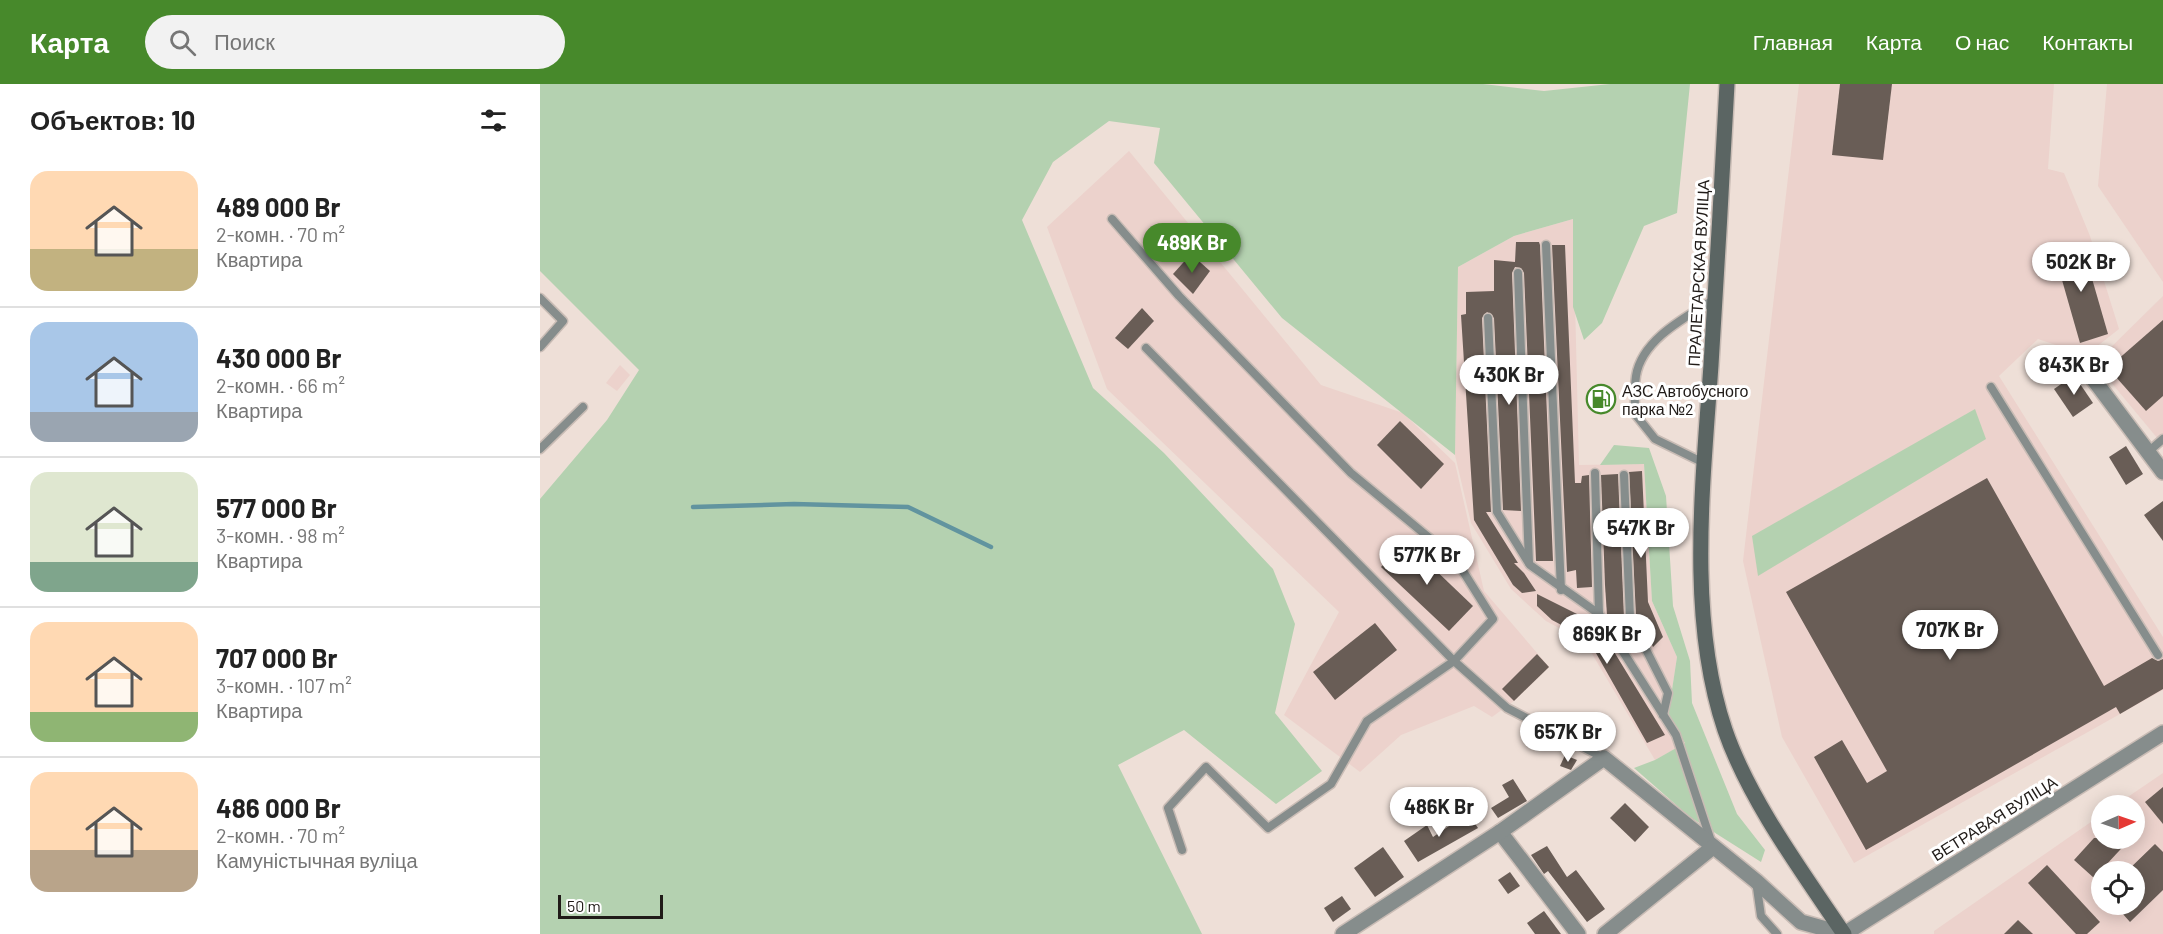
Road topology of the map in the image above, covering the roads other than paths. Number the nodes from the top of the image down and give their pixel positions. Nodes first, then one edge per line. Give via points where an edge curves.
1 (1727, 84) edge
2 (1112, 219) dead end
3 (1546, 245) dead end
4 (1518, 273) dead end
5 (540, 298) edge
6 (1715, 299) junction
7 (1488, 318) dead end
8 (540, 346) edge
9 (1146, 348) dead end
10 (2079, 360) dead end
11 (1991, 387) dead end
12 (583, 407) dead end
13 (2163, 439) edge
14 (542, 445) edge
15 (2148, 452) junction
16 (1704, 463) junction
17 (2163, 472) edge
18 (1595, 473) dead end
19 (1624, 475) dead end
20 (1530, 566) junction
21 (1561, 590) junction
22 (1599, 614) junction
23 (2158, 655) dead end
24 (1454, 661) junction
25 (1663, 715) junction
26 (2163, 733) edge
27 (1604, 758) junction
28 (1500, 832) junction
29 (1713, 847) junction
30 (1182, 850) dead end
31 (1756, 881) junction
32 (1343, 934) edge
33 (1578, 934) edge
34 (1605, 934) edge
35 (1777, 934) edge
36 (1844, 934) edge

1 - 6 main road, ПРАЛЕТАРСКАЯ ВУЛІЦА
2 - 24 lane via 1179,296 1351,473 1456,560 1493,619
3 - 21 lane
4 - 20 lane
5 - 8 lane via 563,321
6 - 16 main road, ПРАЛЕТАРСКАЯ ВУЛІЦА
6 - 16 lane via 1662,332 1636,374 1635,414 1655,439
7 - 20 lane via 1497,512
9 - 24 lane
10 - 15 street
11 - 23 lane
12 - 14 lane
13 - 15 lane
15 - 17 street
16 - 36 main road, ПРАЛЕТАРСКАЯ ВУЛІЦА via 1702,551 1712,686 1726,732 1750,785
18 - 22 lane
19 - 25 lane via 1630,618 1668,693
20 - 21 lane
21 - 22 lane
22 - 25 lane
24 - 27 lane via 1507,708
24 - 30 lane via 1367,721 1332,784 1268,828 1206,766 1168,808
25 - 29 lane via 1676,735
26 - 36 street, ВЕТРАВАЯ ВУЛІЦА
27 - 28 street
27 - 29 street
28 - 32 street
28 - 33 street
29 - 31 street
29 - 34 street
31 - 35 lane via 1761,916
31 - 36 street via 1801,922

